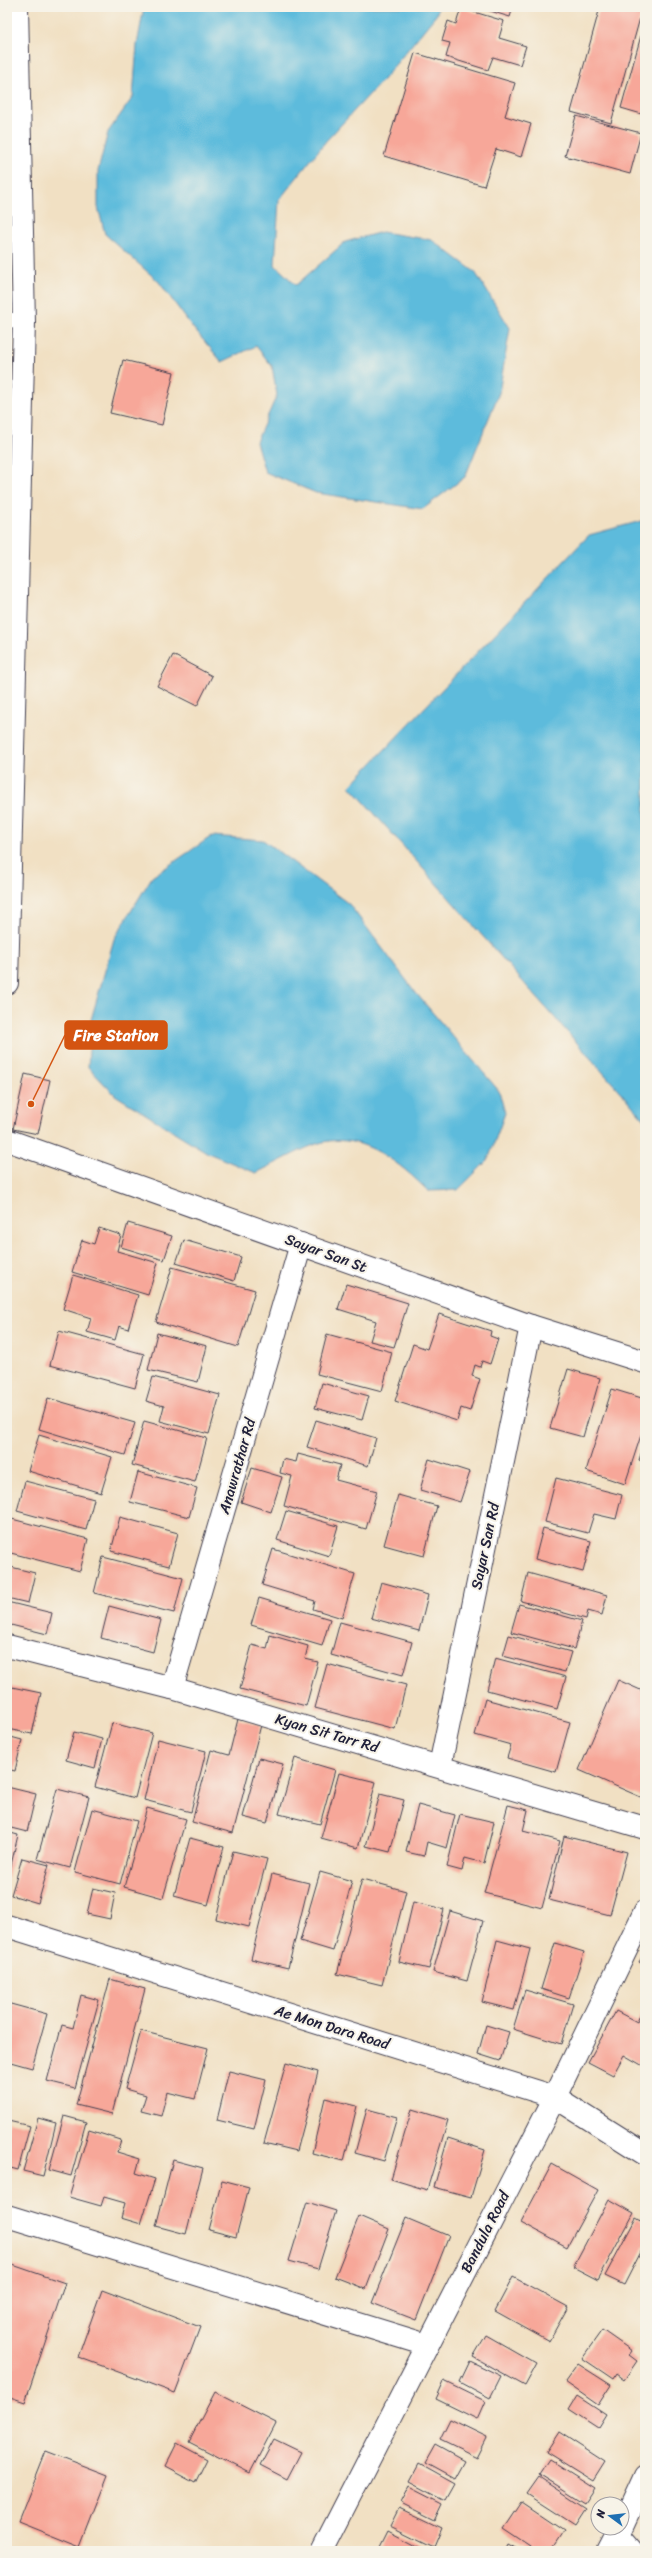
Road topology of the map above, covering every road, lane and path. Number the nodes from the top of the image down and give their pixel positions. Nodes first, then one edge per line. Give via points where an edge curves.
1 (17, 7) edge
2 (15, 321) edge
3 (7, 983) edge
4 (7, 1140) edge
5 (301, 1244) junction
6 (531, 1326) junction
7 (645, 1362) edge
8 (7, 1646) edge
9 (172, 1688) junction
10 (440, 1766) junction
11 (645, 1828) edge
12 (645, 1911) edge
13 (7, 1926) edge
14 (555, 2097) junction
15 (645, 2154) edge
16 (7, 2216) edge
17 (427, 2345) junction
18 (645, 2476) edge
19 (620, 2538) edge
20 (322, 2551) edge

1 - 2 street
2 - 3 street
4 - 5 street, Sayar San St
5 - 6 street, Sayar San St
5 - 9 street, Anawrathar Rd
6 - 7 street, Sayar San St
6 - 10 street, Sayar San Rd
8 - 9 street, Kyan Sit Tarr Rd
9 - 10 street, Kyan Sit Tarr Rd
10 - 11 street, Kyan Sit Tarr Rd
12 - 14 street, Bandula Road
13 - 14 street, Ae Mon Dara Road
14 - 15 street, Ae Mon Dara Road
14 - 17 street, Bandula Road
16 - 17 street
17 - 20 street, Bandula Road
18 - 19 street

